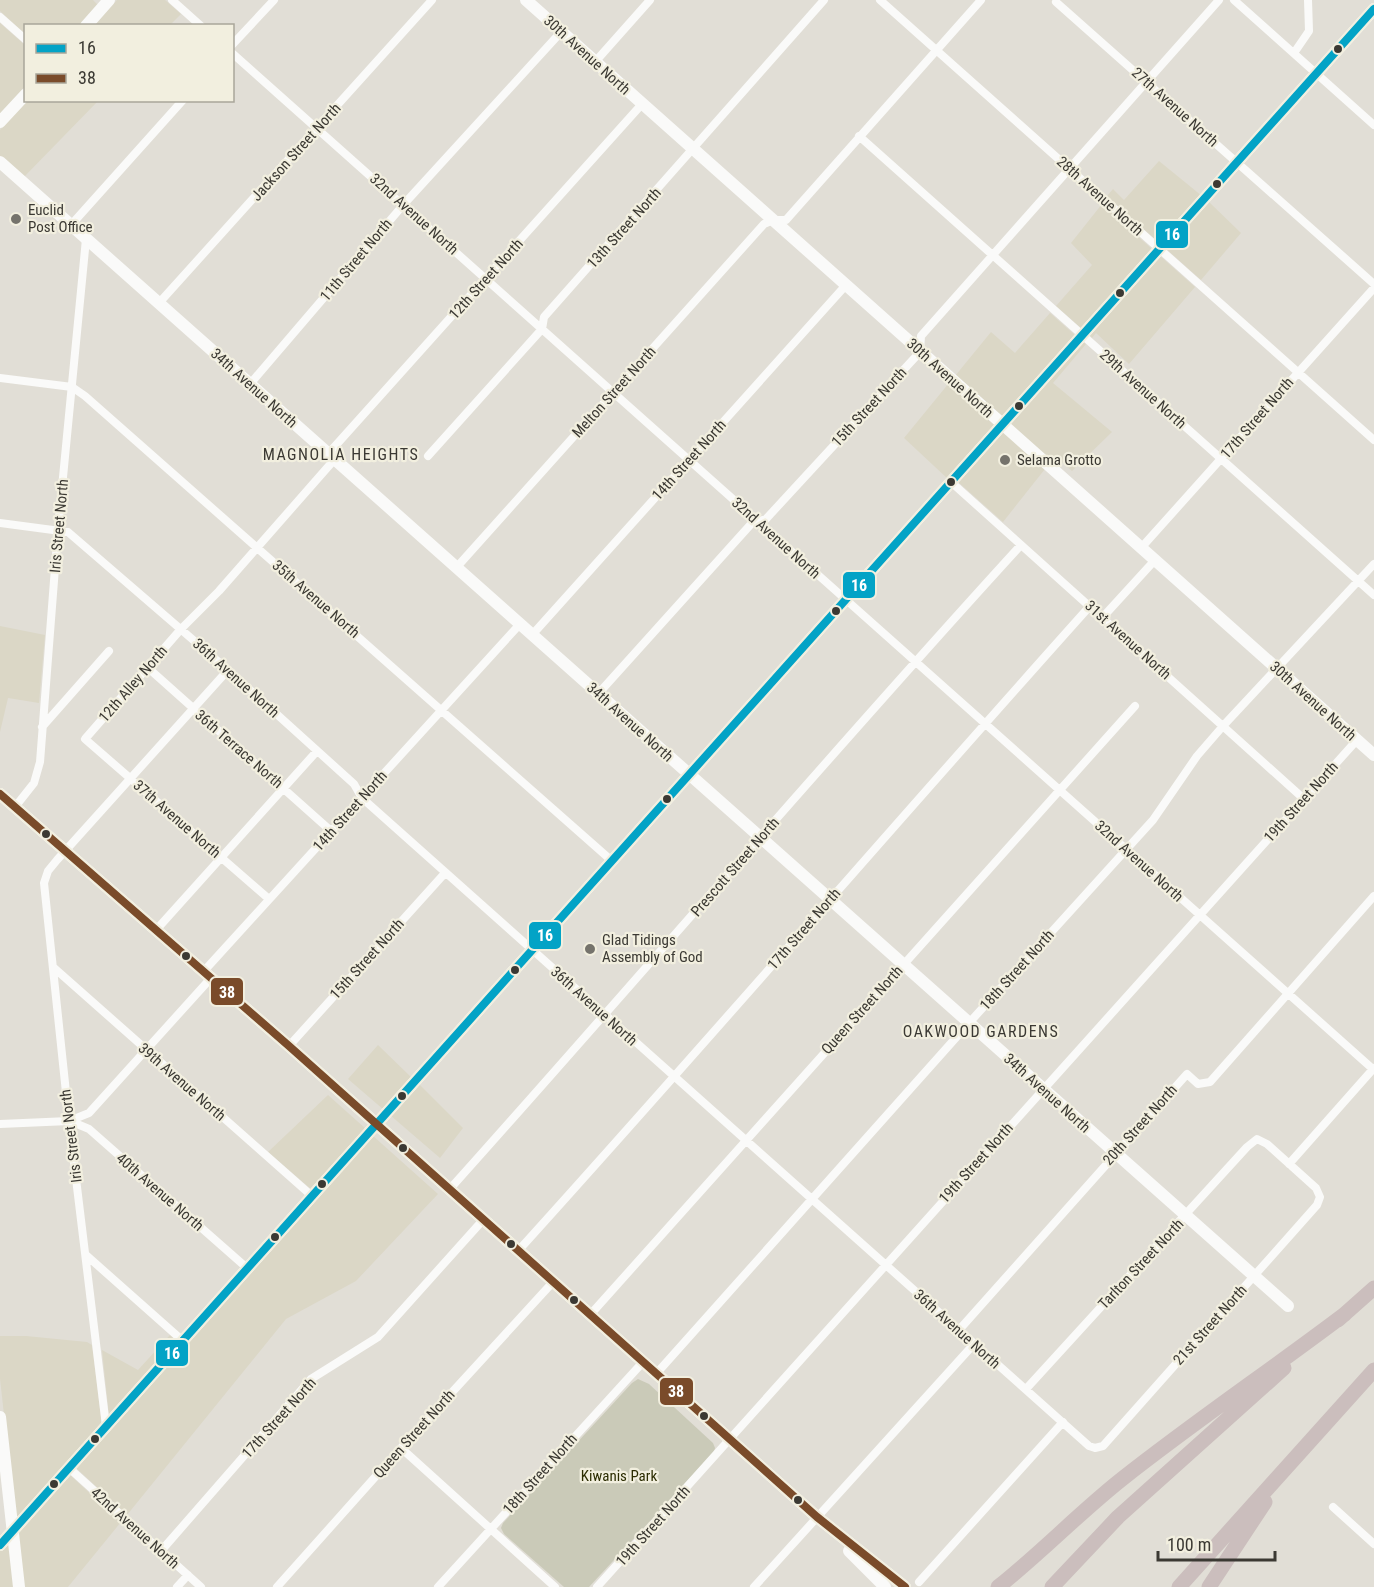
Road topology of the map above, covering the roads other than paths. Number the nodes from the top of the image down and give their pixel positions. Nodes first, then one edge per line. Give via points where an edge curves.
1 (172, 0) edge
2 (274, 0) edge
3 (432, 0) edge
4 (526, 0) edge
5 (650, 0) edge
6 (824, 0) edge
7 (880, 0) edge
8 (981, 0) edge
9 (1219, 0) edge
10 (1234, 0) edge
11 (1308, 0) edge
12 (105, 2) edge
13 (1056, 2) dead end
14 (1374, 9) edge
15 (0, 17) edge
16 (88, 24) edge
17 (199, 24) edge
18 (561, 32) junction
19 (24, 38) edge
20 (234, 43) edge
21 (936, 50) junction
22 (1294, 53) junction
23 (234, 55) edge
24 (595, 62) junction
25 (1316, 73) junction
26 (1146, 81) junction
27 (24, 96) edge
28 (181, 102) edge
29 (642, 104) junction
30 (0, 122) edge
31 (1374, 125) edge
32 (317, 129) junction
33 (859, 136) junction
34 (693, 149) junction
35 (0, 162) edge
36 (1237, 162) junction
37 (1069, 169) junction
38 (404, 204) junction
39 (773, 220) junction
40 (71, 225) junction
41 (86, 239) junction
42 (1159, 249) junction
43 (992, 255) junction
44 (487, 278) junction
45 (846, 285) junction
46 (1374, 286) edge
47 (159, 303) junction
48 (542, 329) junction
49 (1082, 335) junction
50 (920, 351) junction
51 (1298, 372) junction
52 (0, 378) edge
53 (250, 384) junction
54 (72, 387) junction
55 (614, 393) junction
56 (1002, 424) junction
57 (1374, 440) edge
58 (428, 456) dead end
59 (331, 457) junction
60 (1221, 459) junction
61 (689, 460) junction
62 (951, 482) junction
63 (758, 522) junction
64 (0, 523) edge
65 (58, 529) junction
66 (1021, 545) junction
67 (257, 548) junction
68 (1141, 548) junction
69 (1155, 560) junction
70 (1374, 564) edge
71 (456, 568) junction
72 (1357, 580) junction
73 (1374, 595) edge
74 (846, 600) junction
75 (1090, 606) junction
76 (1102, 618) junction
77 (520, 624) junction
78 (181, 629) junction
79 (532, 635) junction
80 (109, 651) dead end
81 (915, 661) junction
82 (147, 667) junction
83 (1276, 668) junction
84 (228, 670) junction
85 (598, 694) junction
86 (1135, 706) dead end
87 (193, 709) junction
88 (441, 710) junction
89 (985, 723) junction
90 (1223, 726) junction
91 (42, 727) junction
92 (85, 739) joint
93 (1357, 740) junction
94 (317, 751) junction
95 (1374, 755) edge
96 (689, 775) junction
97 (131, 778) junction
98 (284, 789) junction
99 (1059, 790) junction
100 (0, 794) edge
101 (362, 798) junction
102 (1304, 799) junction
103 (15, 807) junction
104 (331, 831) junction
105 (760, 837) junction
106 (1127, 850) junction
107 (64, 851) junction
108 (221, 857) junction
109 (612, 861) junction
110 (445, 873) junction
111 (1374, 896) edge
112 (269, 899) junction
113 (829, 899) junction
114 (1199, 914) junction
115 (157, 929) junction
116 (531, 951) junction
117 (902, 964) junction
118 (53, 967) junction
119 (208, 974) junction
120 (1287, 993) junction
121 (605, 1016) junction
122 (969, 1023) junction
123 (289, 1046) junction
124 (145, 1050) junction
125 (1374, 1069) edge
126 (674, 1078) junction
127 (1043, 1089) junction
128 (69, 1121) junction
129 (0, 1124) edge
130 (376, 1125) junction
131 (746, 1141) junction
132 (1115, 1153) junction
133 (1289, 1164) junction
134 (449, 1190) junction
135 (312, 1196) junction
136 (812, 1199) junction
137 (1185, 1215) junction
138 (483, 1220) junction
139 (518, 1251) junction
140 (86, 1255) junction
141 (886, 1266) junction
142 (248, 1268) junction
143 (1253, 1276) junction
144 (553, 1282) junction
145 (1374, 1288) edge
146 (1288, 1306) dead end
147 (1345, 1314) junction
148 (590, 1315) junction
149 (959, 1330) junction
150 (183, 1341) junction
151 (974, 1344) junction
152 (643, 1362) junction
153 (1374, 1370) edge
154 (656, 1374) junction
155 (1026, 1389) junction
156 (0, 1417) edge
157 (1063, 1422) junction
158 (106, 1426) junction
159 (730, 1440) junction
160 (401, 1448) junction
161 (1095, 1448) joint
162 (1288, 1466) junction
163 (69, 1468) junction
164 (1333, 1506) dead end
165 (817, 1517) junction
166 (491, 1529) junction
167 (13, 1530) junction
168 (1374, 1544) edge
169 (0, 1545) edge
170 (161, 1551) junction
171 (1020, 1569) junction
172 (188, 1575) junction
173 (919, 1582) dead end
174 (19, 1587) edge
175 (177, 1587) edge
176 (201, 1587) edge
177 (277, 1587) edge
178 (438, 1587) edge
179 (555, 1587) edge
180 (597, 1587) edge
181 (754, 1587) edge
182 (885, 1587) edge
183 (905, 1587) edge
184 (998, 1587) edge
185 (1005, 1587) edge
186 (1052, 1587) edge
187 (1179, 1587) edge
188 (1209, 1587) edge

1 - 17 street
2 - 20 street
3 - 32 street, Jackson Street North
4 - 18 street, 30th Avenue North
5 - 24 street
6 - 34 street, 13th Street North
7 - 21 street, 28th Avenue North
8 - 21 street
9 - 26 street, 15th Street North
10 - 22 street
11 - 22 street via 1308,36
12 - 16 street
13 - 26 street, 27th Avenue North
14 - 25 street
15 - 19 street
18 - 24 street, 30th Avenue North
18 - 38 street, 11th Street North
21 - 33 street
21 - 37 street, 28th Avenue North
22 - 25 street
23 - 32 street, 32nd Avenue North
24 - 29 street, 30th Avenue North
25 - 31 street
25 - 36 street
26 - 36 street, 27th Avenue North
26 - 37 street, 15th Street North
27 - 30 street
28 - 40 street
29 - 34 street, 30th Avenue North
29 - 44 street, 12th Street North
32 - 38 street, 32nd Avenue North
32 - 47 street, Jackson Street North
33 - 39 street via 786,220
33 - 43 street, 29th Avenue North
34 - 39 street, 30th Avenue North
34 - 48 street, 13th Street North via 544,317
35 - 40 street, 34th Avenue North
36 - 42 street
36 - 46 street, 27th Avenue North
37 - 42 street, 28th Avenue North
37 - 43 street, 15th Street North
38 - 44 street, 32nd Avenue North
38 - 53 street, 11th Street North
39 - 45 street, 30th Avenue North
39 - 55 street, Melton Street North via 764,224
40 - 41 street, 34th Avenue North
41 - 47 street, 34th Avenue North
41 - 54 street, Iris Street North
42 - 49 street
42 - 51 street, 28th Avenue North
43 - 49 street, 29th Avenue North
43 - 50 street, 15th Street North via 921,336
44 - 48 street, 32nd Avenue North
44 - 59 street, 12th Street North
45 - 50 street, 30th Avenue North
45 - 61 street, 14th Street North
46 - 51 street, 17th Street North
47 - 53 street, 34th Avenue North
48 - 55 street, 32nd Avenue North
48 - 58 street, 13th Street North
49 - 56 street
49 - 60 street, 29th Avenue North
50 - 56 street, 30th Avenue North
50 - 63 street, 15th Street North via 766,519
51 - 57 street, 28th Avenue North
51 - 60 street, 17th Street North
52 - 54 street
53 - 59 street, 34th Avenue North
54 - 65 street, Iris Street North
54 - 67 street, 35th Avenue North
55 - 61 street, 32nd Avenue North
55 - 71 street, Melton Street North
56 - 62 street
56 - 68 street, 30th Avenue North
59 - 67 street, 12th Street North
59 - 71 street, 34th Avenue North
60 - 68 street, 17th Street North
60 - 72 street, 29th Avenue North
61 - 63 street, 32nd Avenue North
61 - 79 street, 14th Street North
62 - 66 street, 31st Avenue North
62 - 74 street
63 - 74 street, 32nd Avenue North
63 - 85 street, 15th Street North via 752,523
64 - 65 street, 36th Avenue North
65 - 78 street, 36th Avenue North via 68,532
65 - 91 street, Iris Street North
66 - 75 street, 31st Avenue North
66 - 81 street, Prescott Street North
67 - 78 street, 12th Street North
67 - 88 street, 35th Avenue North
68 - 69 street, 30th Avenue North
69 - 76 street
69 - 83 street, 30th Avenue North
70 - 72 street, 18th Street North
71 - 77 street, 34th Avenue North
72 - 73 street, 29th Avenue North
72 - 83 street, 18th Street North
74 - 81 street, 32nd Avenue North
74 - 96 street
75 - 76 street, 31st Avenue North
75 - 89 street, 17th Street North
76 - 90 street, 31st Avenue North
77 - 79 street, 34th Avenue North
77 - 88 street, 14th Street North
78 - 82 street, 12th Alley North
78 - 84 street, 36th Avenue North
79 - 85 street, 34th Avenue North
80 - 91 street
81 - 89 street, 32nd Avenue North
81 - 105 street, Prescott Street North
82 - 87 street, 36th Terrace North
82 - 92 street, 12th Alley North
83 - 90 street, 18th Street North
83 - 93 street, 30th Avenue North
84 - 87 street
84 - 94 street, 36th Avenue North
85 - 96 street, 34th Avenue North
86 - 99 street, Queen Street North
87 - 97 street
87 - 98 street, 36th Terrace North
88 - 101 street, 14th Street North
88 - 109 street, 35th Avenue North
89 - 99 street, 32nd Avenue North
89 - 113 street, 17th Street North
90 - 102 street, 31st Avenue North
90 - 106 street, 18th Street North
91 - 103 street, Iris Street North via 34,783
92 - 97 street, 37th Avenue North
93 - 95 street, 30th Avenue North
93 - 102 street, 19th Street North
94 - 98 street
94 - 101 street, 36th Avenue North via 354,784
96 - 105 street, 34th Avenue North
96 - 109 street
97 - 107 street
97 - 108 street, 37th Avenue North
98 - 104 street, 36th Terrace North
98 - 108 street
99 - 106 street, 32nd Avenue North
99 - 117 street, Queen Street North
100 - 103 street
101 - 104 street, 14th Street North
101 - 110 street, 36th Avenue North
102 - 114 street, 19th Street North
103 - 107 street
104 - 112 street, 14th Street North
105 - 113 street, 34th Avenue North
105 - 121 street, Prescott Street North
106 - 114 street, 32nd Avenue North
106 - 122 street, 18th Street North
107 - 115 street
107 - 118 street, Iris Street North via 44,883
108 - 112 street, 37th Avenue North
108 - 115 street
109 - 116 street
110 - 116 street, 36th Avenue North
110 - 123 street, 15th Street North
111 - 120 street, 20th Street North
112 - 119 street, 14th Street North
113 - 117 street, 34th Avenue North
113 - 126 street, 17th Street North
114 - 120 street, 32nd Avenue North
114 - 127 street, 19th Street North
115 - 119 street
116 - 121 street, 36th Avenue North
116 - 130 street
117 - 122 street, 34th Avenue North
117 - 131 street, Queen Street North
118 - 124 street, 39th Avenue North
118 - 128 street, Iris Street North
119 - 123 street
119 - 124 street, 14th Street North
120 - 125 street, 32nd Avenue North
120 - 132 street, 20th Street North via 1210,1082 1198,1084 1187,1074
121 - 126 street, 36th Avenue North
121 - 134 street, Prescott Street North
122 - 127 street, 34th Avenue North
122 - 136 street, 18th Street North
123 - 130 street
124 - 128 street, 14th Street North via 89,1113
124 - 135 street, 39th Avenue North
125 - 133 street
126 - 131 street, 36th Avenue North
126 - 139 street, 17th Street North
127 - 132 street, 34th Avenue North
127 - 141 street, 19th Street North
128 - 129 street, 14th Street North
128 - 140 street, Iris Street North
128 - 142 street, 40th Avenue North via 89,1129
130 - 134 street
130 - 135 street
131 - 136 street, 36th Avenue North
131 - 148 street, Queen Street North
132 - 137 street, 34th Avenue North
132 - 149 street, 20th Street North
133 - 137 street, Tarlton Street North via 1257,1139
133 - 143 street, 21st Street North via 1316,1188 1320,1197
134 - 138 street
135 - 142 street
136 - 141 street, 36th Avenue North
136 - 154 street, 18th Street North
137 - 143 street, 34th Avenue North
137 - 155 street, Tarlton Street North
138 - 139 street
138 - 170 street, 17th Street North via 378,1338 311,1379
139 - 144 street
140 - 150 street
140 - 158 street, Iris Street North
141 - 149 street, 36th Avenue North
141 - 159 street, 19th Street North
142 - 150 street
143 - 146 street, 34th Avenue North
143 - 161 street, 21st Street North via 1103,1446
144 - 148 street
144 - 160 street, Queen Street North
145 - 147 highway
147 - 171 highway via 1122,1479
147 - 186 highway via 1151,1486
148 - 152 street
149 - 151 street, 36th Avenue North
150 - 158 street
151 - 155 street, 36th Avenue North
151 - 165 street
152 - 154 street
152 - 166 street, 18th Street North
153 - 162 highway
154 - 159 street
155 - 157 street, 36th Avenue North
156 - 167 street
157 - 161 street, 36th Avenue North
157 - 173 street
158 - 163 street
159 - 165 street
159 - 180 street, 19th Street North
160 - 166 street
160 - 177 street, Queen Street North
162 - 187 highway
162 - 188 highway
163 - 167 street
163 - 170 street, 42nd Avenue North
164 - 168 street
165 - 181 street
165 - 182 street
165 - 183 street
166 - 178 street, 18th Street North
166 - 179 street
167 - 169 street
167 - 174 street
170 - 172 street, 42nd Avenue North
171 - 184 highway
171 - 185 highway
172 - 175 street
172 - 176 street, 42nd Avenue North

